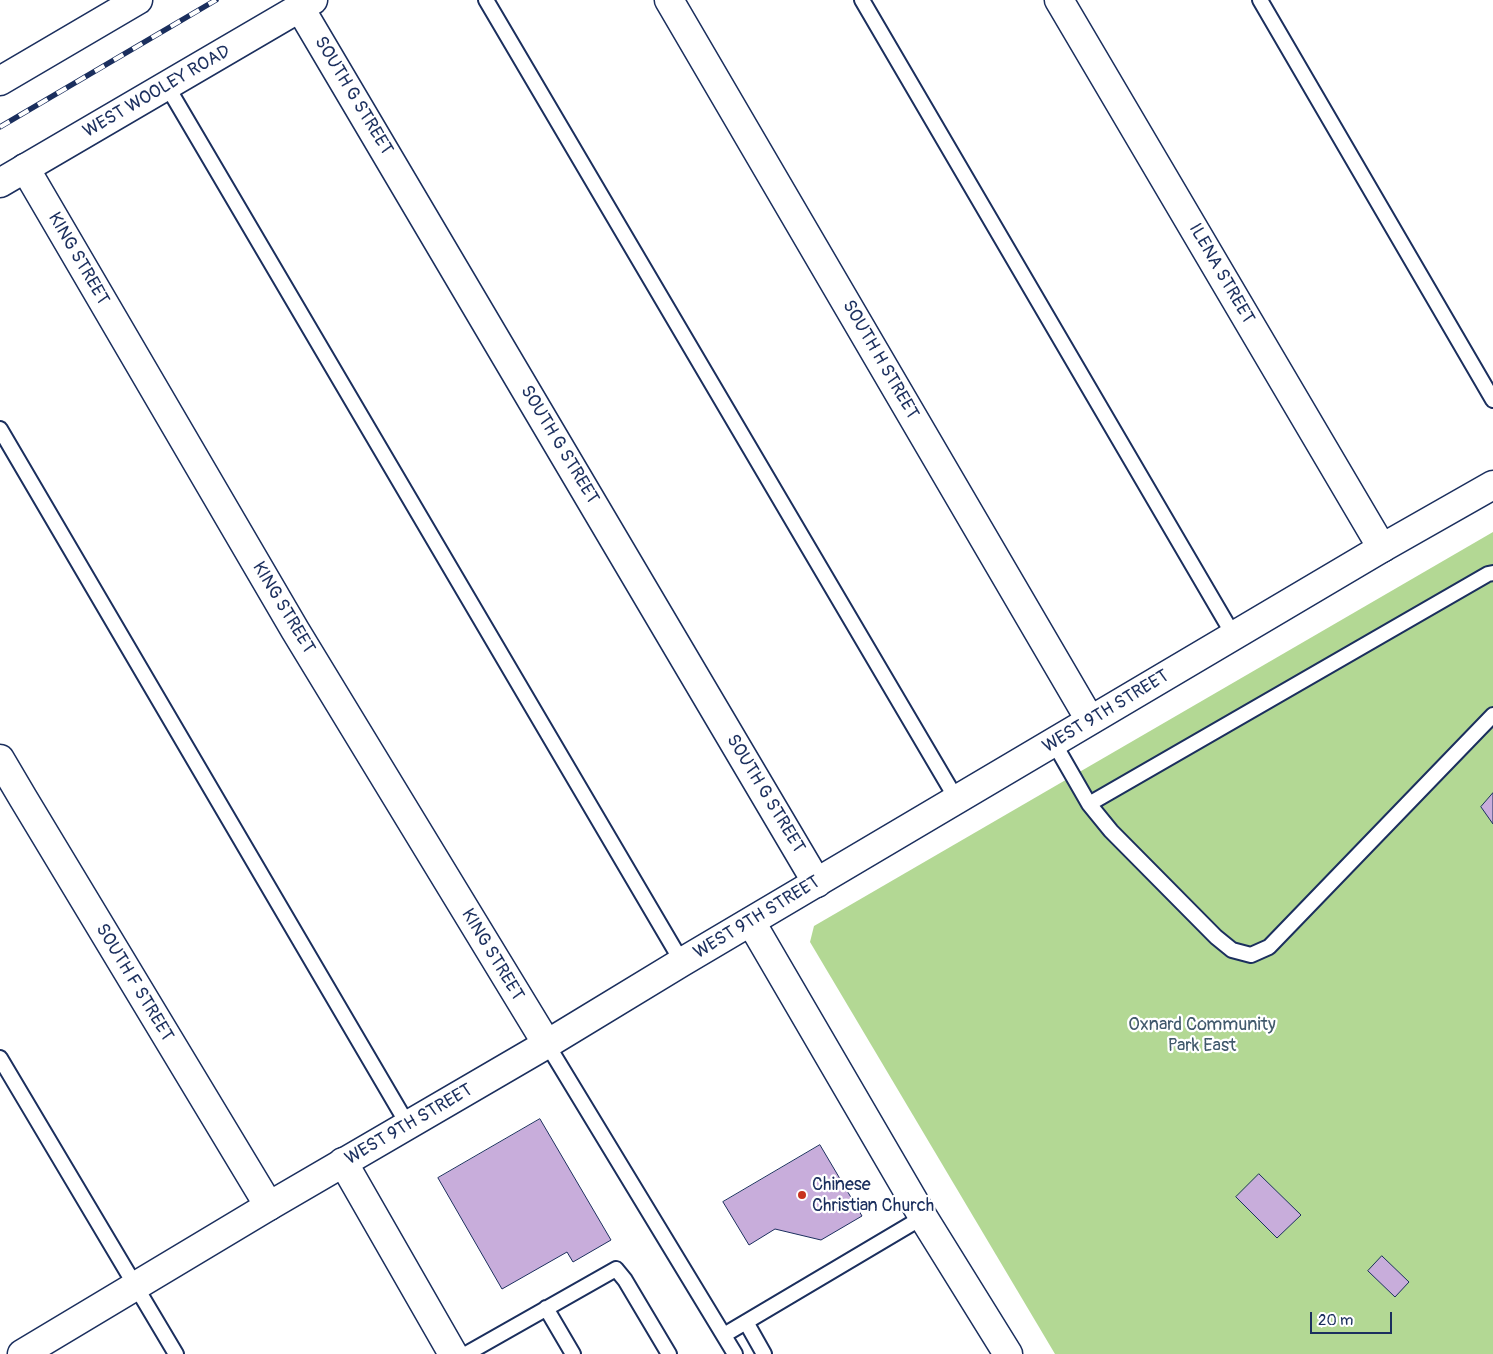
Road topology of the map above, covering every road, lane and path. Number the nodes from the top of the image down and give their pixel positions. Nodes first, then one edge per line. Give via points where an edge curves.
1 (138, 0) edge
2 (486, 0) edge
3 (669, 0) edge
4 (862, 0) edge
5 (1059, 0) edge
6 (1260, 0) edge
7 (307, 4) edge
8 (3, 73) edge
9 (167, 86) junction
10 (25, 168) junction
11 (0, 183) edge
12 (1493, 400) edge
13 (0, 429) edge
14 (1493, 485) edge
15 (1382, 548) junction
16 (1493, 573) edge
17 (1234, 636) junction
18 (1493, 715) edge
19 (1090, 720) junction
20 (1054, 743) junction
21 (0, 759) edge
22 (957, 800) junction
23 (1089, 804) junction
24 (817, 883) junction
25 (751, 922) junction
26 (682, 962) junction
27 (547, 1044) junction
28 (0, 1058) edge
29 (408, 1125) junction
30 (343, 1162) junction
31 (269, 1206) junction
32 (923, 1216) junction
33 (135, 1285) junction
34 (546, 1308) junction
35 (746, 1322) junction
36 (724, 1335) junction
37 (22, 1354) edge
38 (176, 1354) edge
39 (453, 1354) edge
40 (466, 1354) edge
41 (573, 1354) edge
42 (669, 1354) edge
43 (735, 1354) edge
44 (764, 1354) edge
45 (1008, 1354) edge

1 - 8 street
2 - 22 lane
3 - 19 street, SOUTH H STREET
4 - 17 lane
5 - 15 street, ILENA STREET
6 - 12 lane
7 - 9 street, WEST WOOLEY ROAD
7 - 24 street, SOUTH G STREET
9 - 10 street, WEST WOOLEY ROAD
9 - 26 lane
10 - 11 street, WEST WOOLEY ROAD
10 - 27 street, KING STREET via 295,630
13 - 29 lane
14 - 15 street, WEST 9TH STREET
15 - 17 street, WEST 9TH STREET
16 - 23 lane
17 - 19 street, WEST 9TH STREET
18 - 23 lane via 1269,947 1251,955 1232,950 1216,937 1111,831
19 - 20 street, WEST 9TH STREET
20 - 22 street, WEST 9TH STREET
20 - 23 lane
21 - 31 street, SOUTH F STREET
22 - 24 street, WEST 9TH STREET
24 - 25 street, WEST 9TH STREET
25 - 26 street, WEST 9TH STREET
25 - 32 street
26 - 27 street, WEST 9TH STREET
27 - 29 street, WEST 9TH STREET
27 - 36 lane
28 - 33 lane
29 - 30 street, WEST 9TH STREET
30 - 31 street, WEST 9TH STREET
30 - 39 street
31 - 33 street, WEST 9TH STREET
32 - 35 lane
32 - 45 street
33 - 37 street, WEST 9TH STREET
33 - 38 lane
34 - 40 lane
34 - 41 lane
34 - 42 lane via 616,1269
35 - 36 lane
35 - 44 lane
36 - 43 lane

